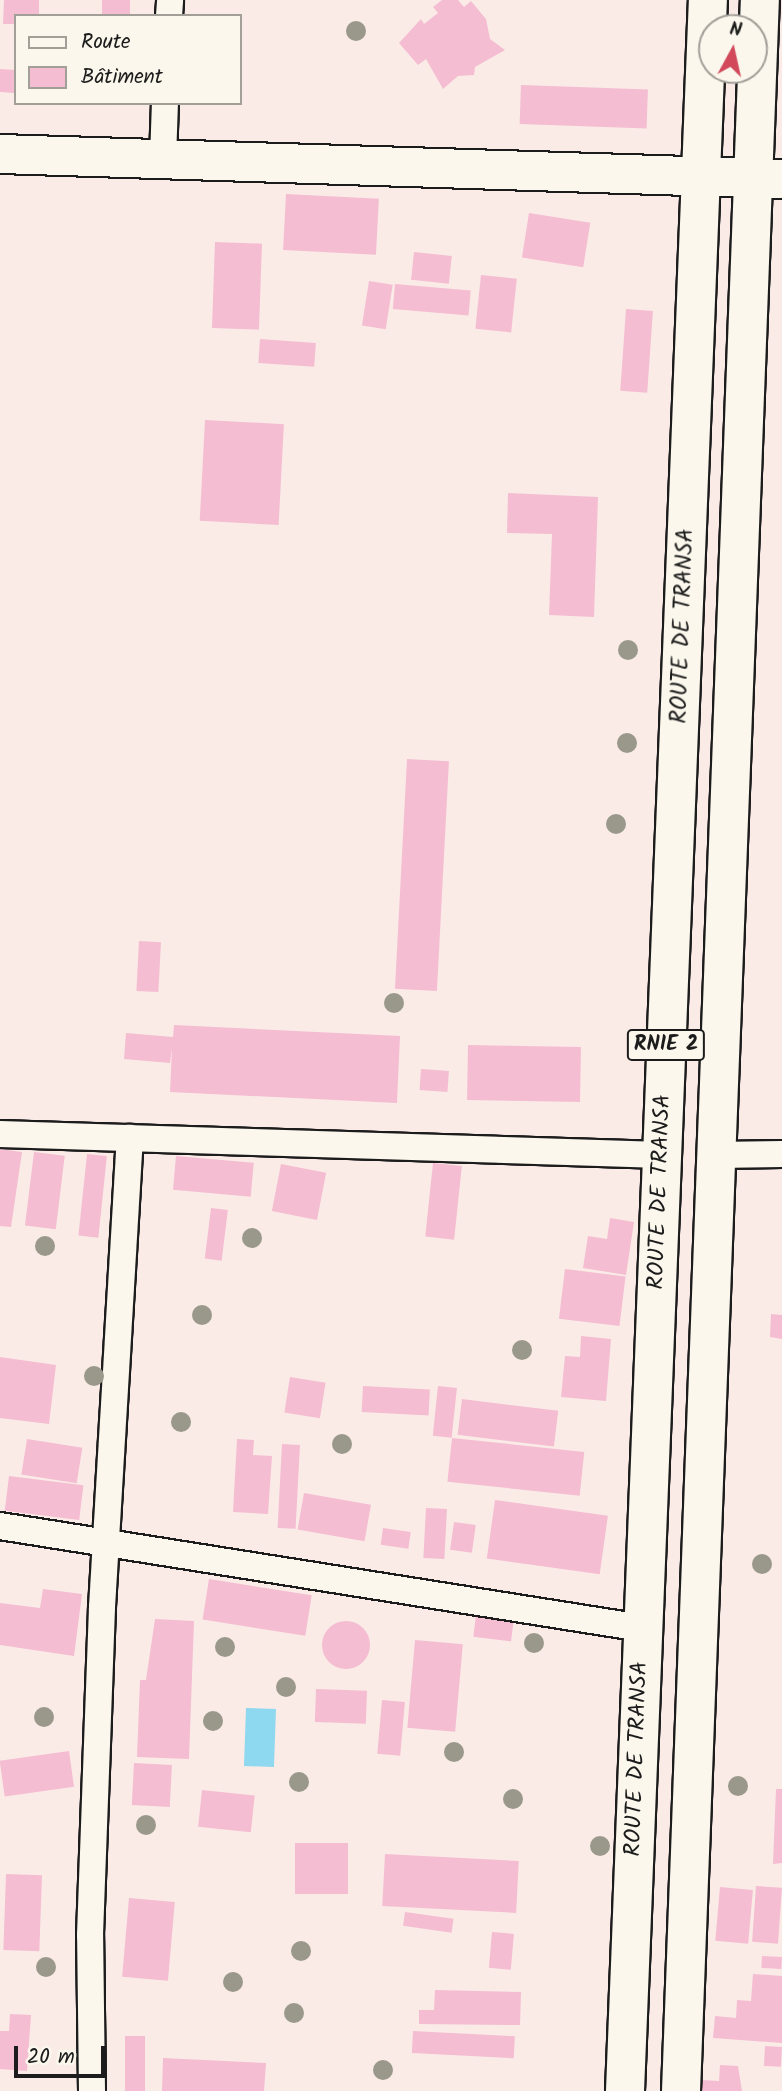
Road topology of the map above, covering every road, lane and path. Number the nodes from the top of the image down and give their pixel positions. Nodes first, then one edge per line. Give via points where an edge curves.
1 (708, 0) edge
2 (760, 0) edge
3 (165, 105) edge
4 (0, 154) edge
5 (163, 159) junction
6 (701, 178) junction
7 (768, 179) edge
8 (667, 1014) junction
9 (720, 1016) junction
10 (0, 1134) edge
11 (130, 1138) junction
12 (782, 1154) edge
13 (662, 1155) junction
14 (716, 1156) junction
15 (0, 1526) edge
16 (106, 1546) junction
17 (642, 1628) junction
18 (92, 2091) edge
19 (625, 2091) edge
20 (681, 2091) edge

1 - 6 main road, ROUTE DE TRANSA / RNIE 2
2 - 7 main road, RNIE 2
3 - 5 street
4 - 5 main road
5 - 6 main road
6 - 7 main road
6 - 8 main road, ROUTE DE TRANSA / RNIE 2
7 - 9 main road, RNIE 2
8 - 9 main road
8 - 13 main road, ROUTE DE TRANSA / RNIE 2
9 - 14 main road, RNIE 2
10 - 11 street
11 - 13 street
11 - 16 street
12 - 14 street
13 - 17 main road, ROUTE DE TRANSA / RNIE 2
14 - 20 main road, RNIE 2
15 - 16 street
16 - 17 street
16 - 18 street via 91,1921
17 - 19 main road, ROUTE DE TRANSA / RNIE 2

